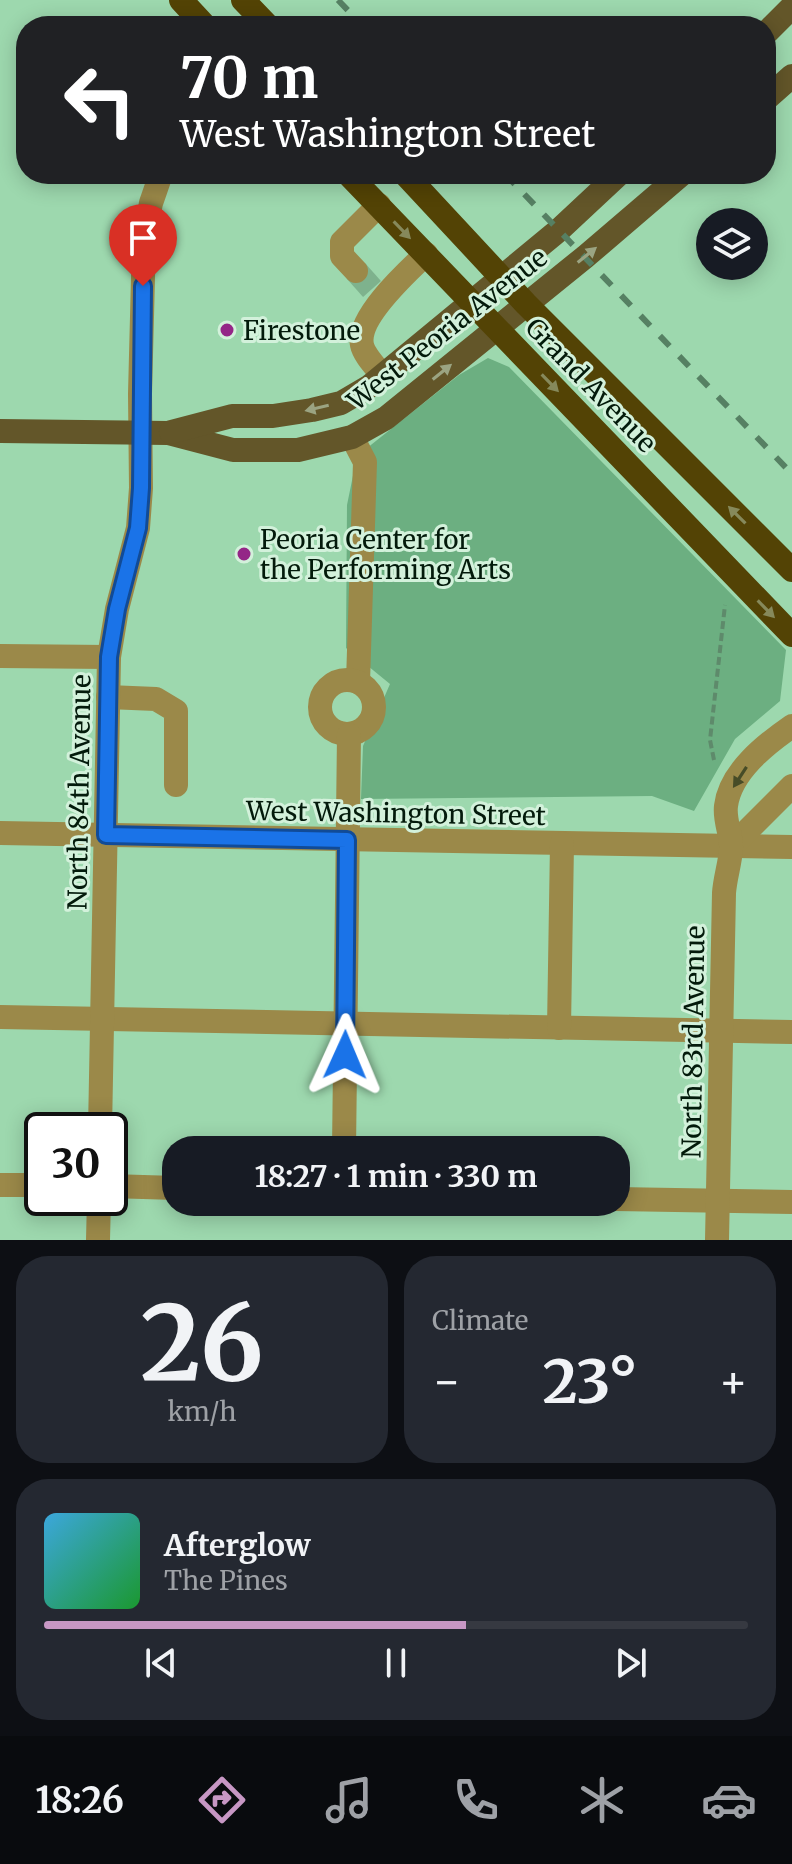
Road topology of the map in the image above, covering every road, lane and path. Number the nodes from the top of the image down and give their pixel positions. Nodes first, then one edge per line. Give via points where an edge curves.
1 (181, 0) edge
2 (243, 0) edge
3 (792, 7) edge
4 (196, 16) edge
5 (258, 16) edge
6 (776, 23) edge
7 (792, 76) edge
8 (776, 90) edge
9 (158, 184) edge
10 (358, 184) edge
11 (414, 184) edge
12 (608, 184) edge
13 (671, 184) edge
14 (379, 205) junction
15 (426, 254) junction
16 (356, 271) tunnel mouth
17 (501, 277) junction
18 (472, 302) junction
19 (526, 304) junction
20 (497, 326) junction
21 (383, 376) junction
22 (0, 431) edge
23 (141, 433) junction
24 (168, 433) junction
25 (352, 437) junction
26 (792, 570) edge
27 (725, 605) dead end
28 (792, 635) edge
29 (0, 656) edge
30 (109, 657) junction
31 (358, 682) junction
32 (108, 697) junction
33 (792, 726) edge
34 (349, 735) junction
35 (714, 760) dead end
36 (176, 785) dead end
37 (792, 786) edge
38 (0, 833) edge
39 (106, 835) junction
40 (347, 840) junction
41 (562, 844) junction
42 (732, 846) junction
43 (792, 847) edge
44 (0, 1017) edge
45 (101, 1019) junction
46 (345, 1023) junction
47 (559, 1028) junction
48 (722, 1032) junction
49 (792, 1032) edge
50 (100, 1112) edge
51 (344, 1136) edge
52 (0, 1185) edge
53 (24, 1185) edge
54 (128, 1187) edge
55 (162, 1188) edge
56 (630, 1199) edge
57 (717, 1201) junction
58 (792, 1202) edge
59 (99, 1216) edge
60 (98, 1240) edge
61 (717, 1240) edge

1 - 4 highway
2 - 5 highway
3 - 6 main road
7 - 8 main road
9 - 23 street, North 84th Avenue via 144,239
10 - 14 highway, Grand Avenue
11 - 17 highway, Grand Avenue
12 - 17 main road, West Peoria Avenue
19 -> 13 main road, West Peoria Avenue
14 -> 15 highway, Grand Avenue
14 - 16 street via 342,242 342,256
15 - 18 highway, Grand Avenue
15 - 21 street via 377,295 361,335 362,347
17 - 18 main road, West Peoria Avenue
17 - 19 highway, Grand Avenue
18 - 20 highway, Grand Avenue
18 - 21 main road, West Peoria Avenue
19 - 20 main road, West Peoria Avenue
26 -> 19 highway, Grand Avenue
25 -> 20 main road, West Peoria Avenue via 386,418
20 -> 28 highway, Grand Avenue
21 -> 24 main road, West Peoria Avenue via 341,403 273,416 232,416
22 - 23 main road, West Peoria Avenue
23 - 24 main road, West Peoria Avenue
23 - 30 street, North 84th Avenue via 138,528
24 - 25 main road, West Peoria Avenue via 233,450 298,450
25 - 31 street via 365,462
27 - 35 path via 710,740
29 - 30 street
30 - 32 street, North 84th Avenue
31 - 34 street via 371,694 374,712 366,728
31 - 34 street via 332,685 321,699 326,724
32 - 36 street via 156,699 176,711
32 - 39 street, North 84th Avenue
33 -> 42 street, North 83rd Avenue via 754,756 731,791 726,820
34 - 40 street
37 - 42 street
38 - 39 street, West Washington Street
39 - 40 street, West Washington Street
39 - 45 street, North 84th Avenue
40 - 41 street, West Washington Street
40 - 46 street
41 - 42 street, West Washington Street
41 - 47 street
42 - 43 street, West Washington Street
42 - 48 street, North 83rd Avenue via 724,893
44 - 45 street
45 - 46 street
45 - 50 street, North 84th Avenue
46 - 47 street
46 - 51 street
47 - 48 street
48 - 49 street
48 - 57 street, North 83rd Avenue
52 - 53 street
54 - 55 street
56 - 57 street
57 - 58 street
57 - 61 street, North 83rd Avenue
59 - 60 street

